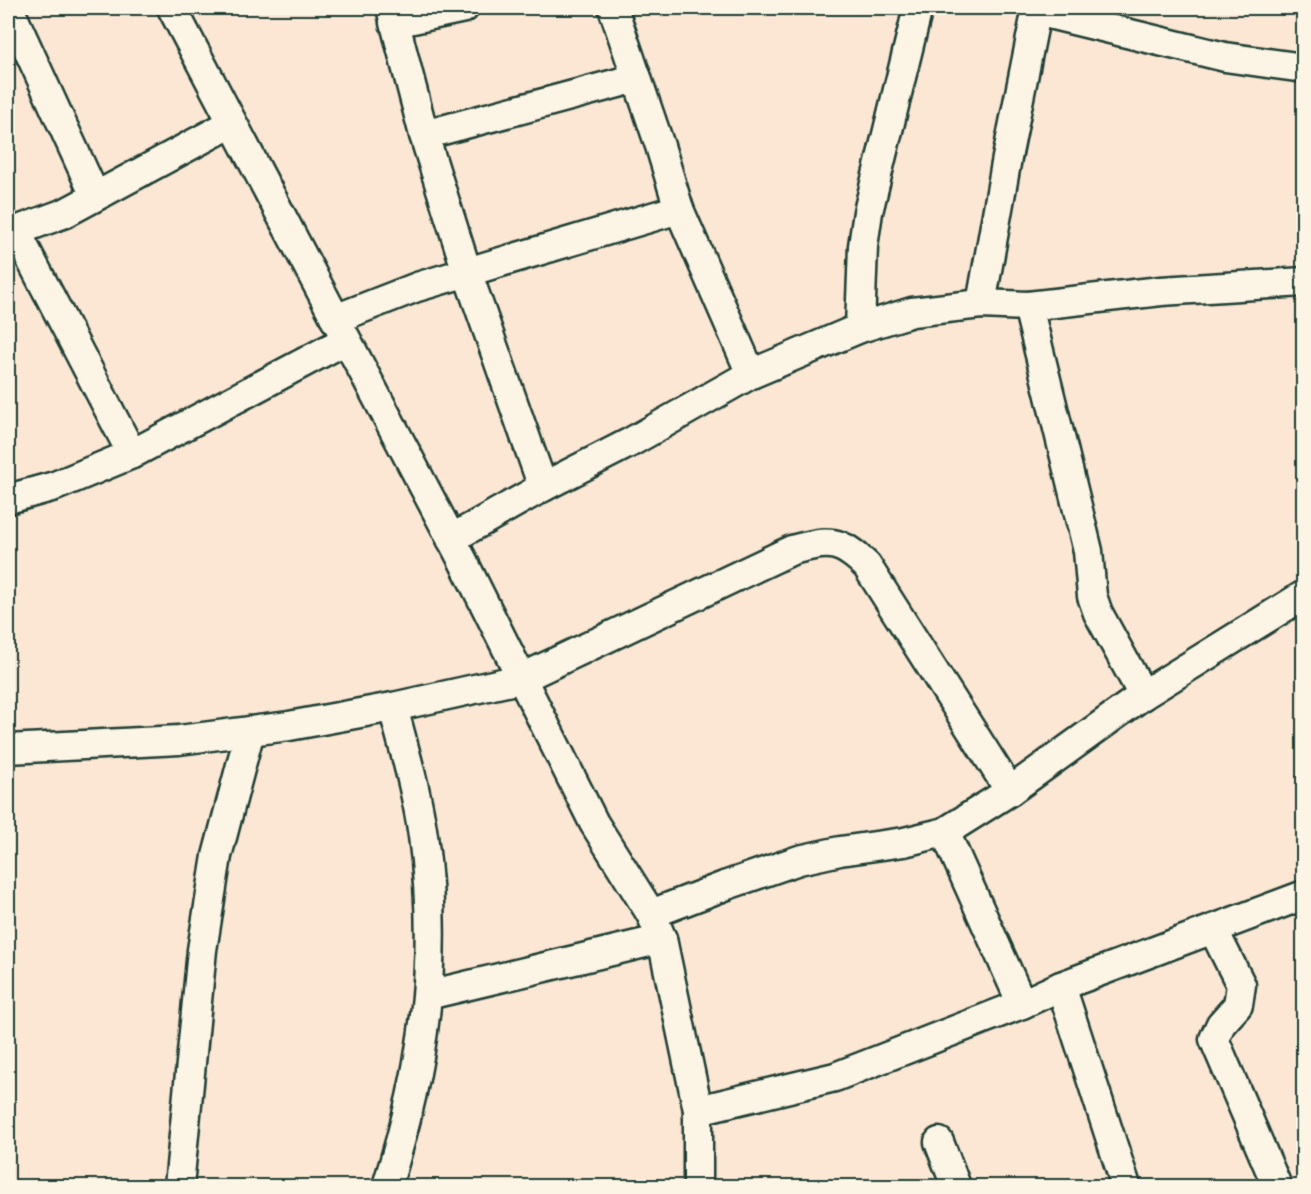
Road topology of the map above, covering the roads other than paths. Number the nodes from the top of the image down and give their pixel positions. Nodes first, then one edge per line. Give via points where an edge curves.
1 (9, 8) edge
2 (172, 8) edge
3 (464, 8) edge
4 (613, 8) edge
5 (918, 8) edge
6 (1037, 9) edge
7 (392, 15) edge
8 (1304, 68) edge
9 (637, 78) junction
10 (232, 123) junction
11 (424, 135) junction
12 (95, 196) junction
13 (679, 209) junction
14 (12, 232) edge
15 (467, 272) junction
16 (1304, 282) edge
17 (981, 304) junction
18 (1028, 306) junction
19 (860, 328) junction
20 (340, 330) junction
21 (751, 374) junction
22 (132, 454) junction
23 (543, 487) junction
24 (8, 500) edge
25 (451, 539) junction
26 (1304, 595) edge
27 (520, 679) junction
28 (1143, 695) junction
29 (393, 707) junction
30 (250, 731) junction
31 (8, 749) edge
32 (1010, 791) junction
33 (945, 832) junction
34 (1304, 896) edge
35 (657, 926) junction
36 (1214, 929) junction
37 (1061, 986) junction
38 (428, 995) junction
39 (1022, 1004) junction
40 (698, 1110) junction
41 (939, 1142) dead end
42 (179, 1186) edge
43 (387, 1186) edge
44 (698, 1186) edge
45 (956, 1186) edge
46 (1126, 1186) edge
47 (1277, 1186) edge

1 - 12 street
2 - 10 street
3 - 7 street
4 - 9 street
5 - 19 street via 868,212
6 - 8 street via 1225,57
6 - 17 street
7 - 11 street
9 - 11 street
9 - 13 street
10 - 12 street
10 - 20 street
11 - 15 street
12 - 14 street via 65,213
13 - 15 street
13 - 21 street
14 - 22 street
15 - 20 street via 417,287
15 - 23 street
16 - 18 street via 1161,291
17 - 18 street
17 - 19 street via 912,312
18 - 28 street via 1088,551 1092,596
19 - 21 street
20 - 22 street
20 - 25 street
21 - 23 street
22 - 24 street via 55,486
23 - 25 street
25 - 27 street
26 - 28 street
27 - 29 street
27 - 32 street via 792,550 823,543 842,545 867,566
27 - 35 street via 594,823
28 - 32 street
29 - 30 street
29 - 38 street via 423,835 431,919
30 - 31 street via 179,740
30 - 42 street via 217,856 202,950
32 - 33 street
33 - 35 street via 799,860 727,885
33 - 39 street
34 - 36 street
35 - 38 street
35 - 40 street
36 - 37 street
36 - 47 street via 1240,985 1238,1005 1221,1024 1214,1040
37 - 39 street
37 - 46 street
38 - 43 street via 405,1130
39 - 40 street via 835,1077
40 - 44 street
41 - 45 street

